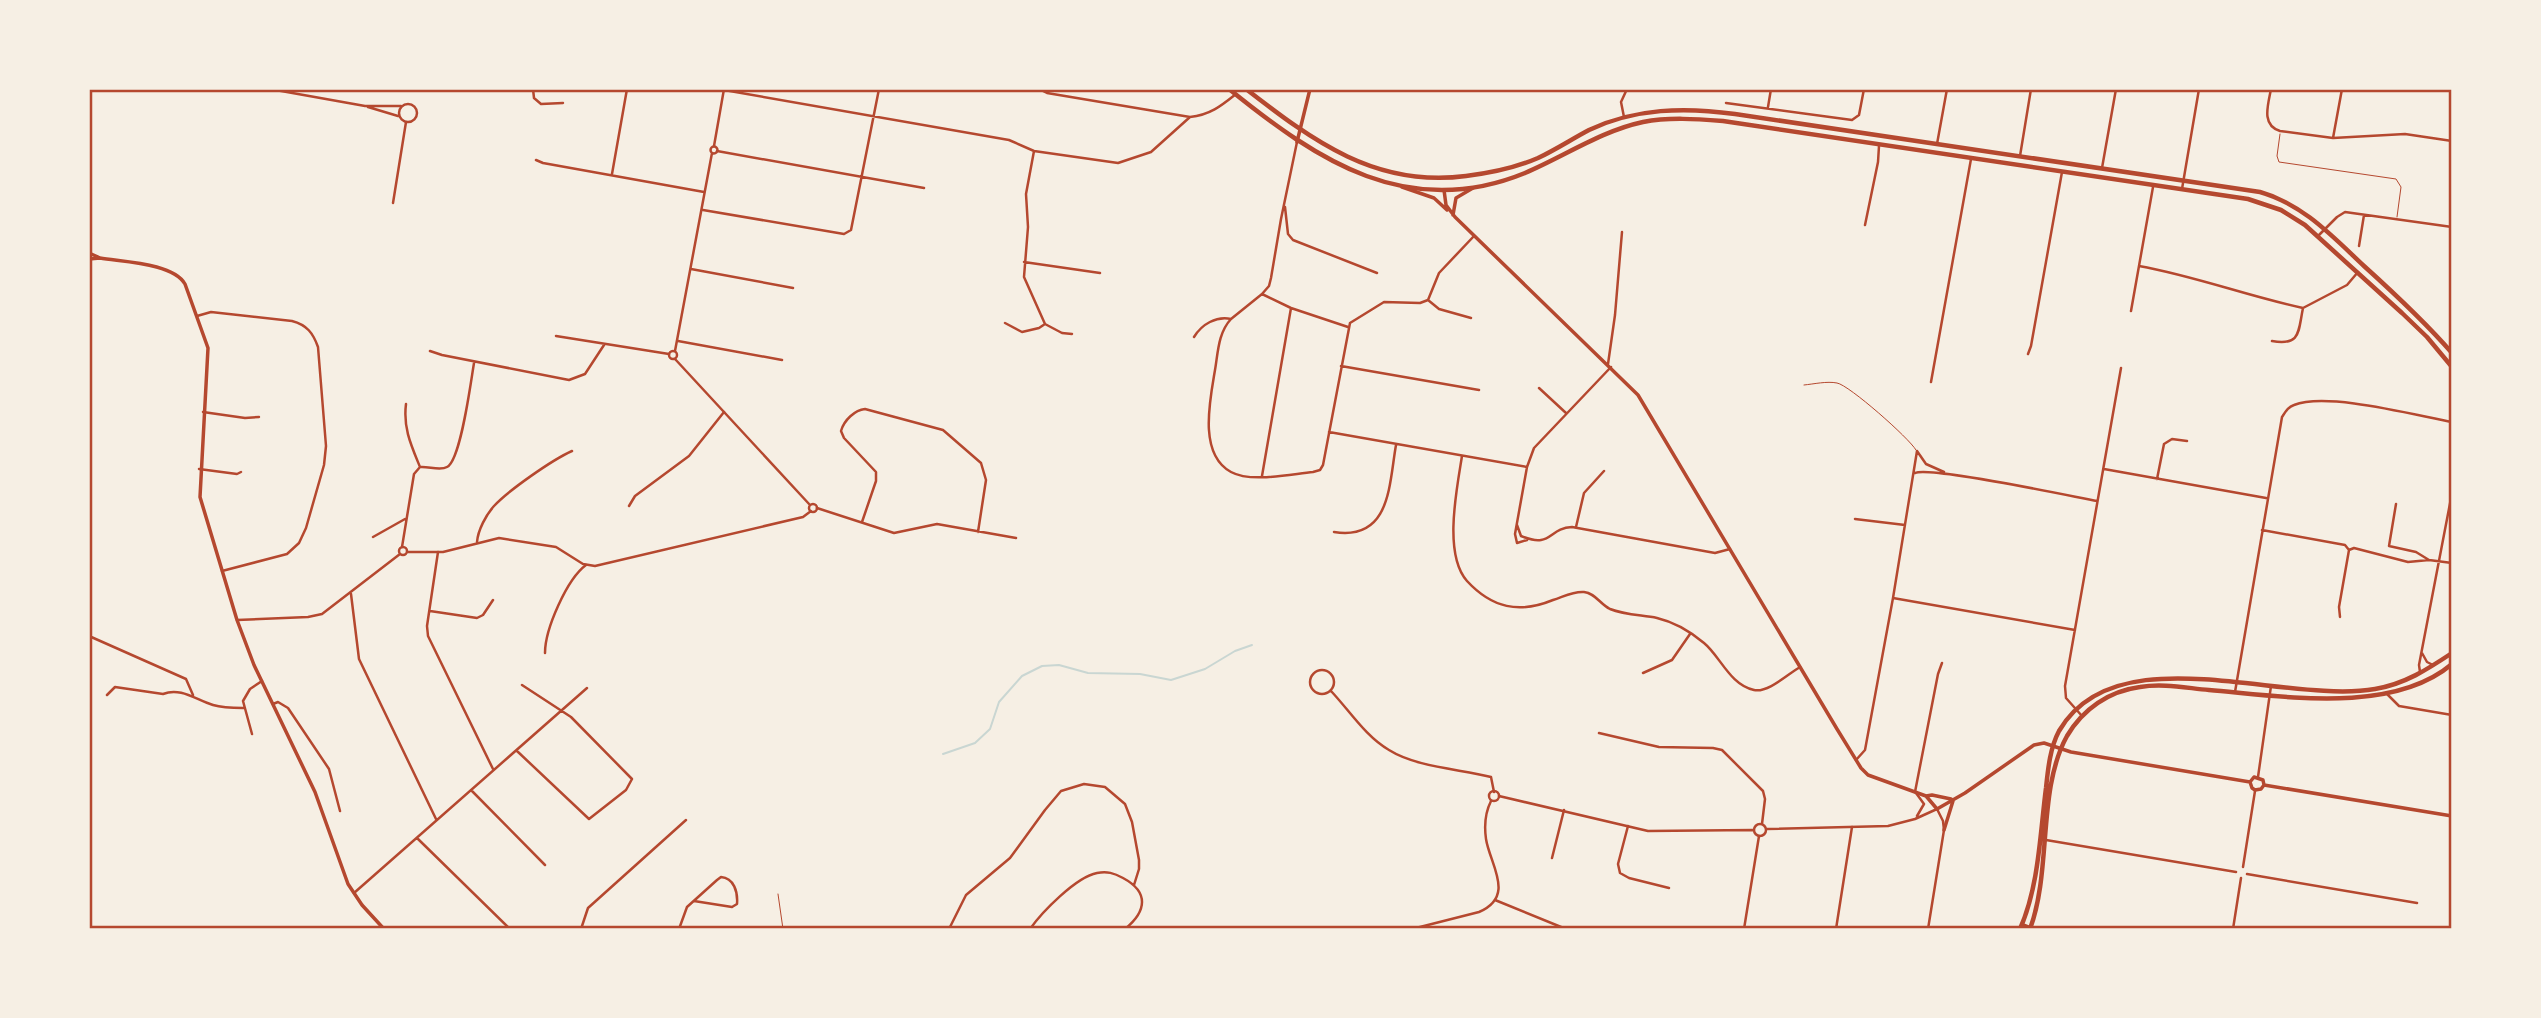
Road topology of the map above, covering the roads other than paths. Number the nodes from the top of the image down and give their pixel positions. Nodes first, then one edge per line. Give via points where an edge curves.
1 (270, 89) edge
2 (533, 89) edge
3 (627, 89) edge
4 (879, 89) edge
5 (1039, 89) edge
6 (1229, 89) edge
7 (1246, 89) edge
8 (1310, 89) edge
9 (1627, 89) edge
10 (1771, 89) edge
11 (1864, 89) edge
12 (1947, 89) edge
13 (2032, 89) edge
14 (2116, 89) edge
15 (2199, 89) edge
16 (2271, 89) edge
17 (2342, 89) edge
18 (724, 90) edge
19 (1236, 94) junction
20 (563, 103) dead end
21 (1726, 103) dead end
22 (365, 106) junction
23 (401, 106) junction
24 (1768, 108) junction
25 (399, 116) junction
26 (874, 116) junction
27 (1190, 117) junction
28 (1623, 117) junction
29 (1830, 117) junction
30 (406, 122) junction
31 (1627, 126) junction
32 (1828, 128) junction
33 (1300, 130) junction
34 (2280, 131) junction
35 (2333, 138) junction
36 (2452, 141) edge
37 (1297, 142) junction
38 (1937, 144) junction
39 (1880, 145) junction
40 (714, 146) junction
41 (1972, 149) junction
42 (717, 151) junction
43 (1034, 151) junction
44 (712, 153) junction
45 (2020, 156) junction
46 (1971, 159) junction
47 (536, 160) dead end
48 (2019, 165) junction
49 (2102, 168) junction
50 (2062, 172) junction
51 (611, 174) junction
52 (863, 176) junction
53 (1445, 179) junction
54 (2184, 180) junction
55 (1399, 185) junction
56 (2153, 185) junction
57 (1475, 187) junction
58 (924, 188) dead end
59 (2182, 189) junction
60 (1444, 190) junction
61 (706, 192) junction
62 (393, 203) dead end
63 (1284, 204) junction
64 (703, 210) junction
65 (1449, 211) junction
66 (1453, 215) junction
67 (2364, 215) junction
68 (2396, 219) junction
69 (1865, 225) dead end
70 (2452, 227) edge
71 (2324, 229) junction
72 (1622, 232) dead end
73 (1474, 236) junction
74 (2318, 236) junction
75 (2359, 246) dead end
76 (89, 253) edge
77 (100, 258) junction
78 (89, 259) edge
79 (1024, 262) junction
80 (2139, 265) junction
81 (2364, 266) junction
82 (691, 269) junction
83 (2358, 272) junction
84 (1100, 273) dead end
85 (1377, 273) dead end
86 (793, 288) dead end
87 (1262, 294) junction
88 (1428, 300) junction
89 (1291, 308) junction
90 (2302, 308) junction
91 (2131, 311) dead end
92 (197, 316) junction
93 (1471, 318) dead end
94 (1231, 319) junction
95 (1005, 323) dead end
96 (1045, 324) junction
97 (1348, 327) junction
98 (1072, 334) dead end
99 (556, 336) dead end
100 (1194, 337) dead end
101 (678, 341) junction
102 (2272, 341) dead end
103 (604, 345) junction
104 (430, 351) dead end
105 (675, 351) junction
106 (2452, 353) edge
107 (669, 354) junction
108 (2028, 354) dead end
109 (675, 359) junction
110 (782, 360) dead end
111 (474, 362) junction
112 (1341, 366) junction
113 (1610, 366) junction
114 (2452, 367) edge
115 (2120, 368) dead end
116 (1931, 382) dead end
117 (1804, 385) dead end
118 (1539, 388) dead end
119 (1479, 390) dead end
120 (406, 404) dead end
121 (203, 412) junction
122 (724, 412) junction
123 (1566, 413) junction
124 (259, 416) dead end
125 (2452, 422) edge
126 (1329, 432) junction
127 (2187, 441) dead end
128 (1396, 444) junction
129 (572, 451) dead end
130 (1917, 452) junction
131 (1462, 456) junction
132 (420, 467) junction
133 (1527, 467) junction
134 (199, 469) junction
135 (2104, 469) junction
136 (1604, 471) dead end
137 (241, 472) dead end
138 (1948, 474) junction
139 (1262, 476) junction
140 (1914, 476) junction
141 (2157, 478) junction
142 (2452, 493) edge
143 (2268, 498) junction
144 (2098, 501) junction
145 (2396, 504) dead end
146 (810, 505) junction
147 (629, 506) dead end
148 (817, 508) junction
149 (811, 511) junction
150 (405, 519) junction
151 (1855, 519) dead end
152 (862, 522) junction
153 (1517, 525) junction
154 (1905, 525) junction
155 (1576, 527) junction
156 (2262, 530) junction
157 (978, 532) junction
158 (1334, 532) dead end
159 (373, 537) dead end
160 (1016, 538) dead end
161 (1531, 540) junction
162 (477, 542) junction
163 (402, 547) junction
164 (1730, 549) junction
165 (2349, 550) junction
166 (407, 552) junction
167 (438, 552) junction
168 (400, 554) junction
169 (2430, 560) junction
170 (2440, 561) junction
171 (2452, 563) edge
172 (586, 565) junction
173 (222, 571) junction
174 (351, 594) junction
175 (1894, 598) junction
176 (492, 600) dead end
177 (430, 611) junction
178 (2340, 617) dead end
179 (237, 620) junction
180 (2075, 630) junction
181 (1690, 634) junction
182 (89, 636) edge
183 (545, 653) dead end
184 (2423, 653) junction
185 (2452, 653) edge
186 (1942, 663) dead end
187 (2452, 664) edge
188 (2434, 665) junction
189 (1800, 667) junction
190 (1643, 673) dead end
191 (2420, 674) junction
192 (2432, 678) junction
193 (262, 681) junction
194 (2236, 683) junction
195 (522, 685) dead end
196 (2271, 686) junction
197 (587, 688) dead end
198 (1331, 691) junction
199 (2235, 692) junction
200 (2387, 694) junction
201 (107, 695) dead end
202 (193, 695) junction
203 (2271, 695) junction
204 (273, 704) junction
205 (243, 708) junction
206 (2076, 710) junction
207 (563, 711) junction
208 (2452, 715) edge
209 (2082, 716) junction
210 (1599, 733) dead end
211 (252, 734) dead end
212 (2053, 746) junction
213 (2062, 749) junction
214 (517, 751) junction
215 (1856, 760) junction
216 (493, 769) junction
217 (2258, 777) junction
218 (2250, 782) junction
219 (2263, 785) junction
220 (471, 790) junction
221 (2255, 790) junction
222 (1494, 792) junction
223 (1915, 792) junction
224 (1500, 796) junction
225 (1926, 796) junction
226 (1954, 799) junction
227 (1491, 801) junction
228 (1937, 808) junction
229 (1564, 810) junction
230 (340, 811) dead end
231 (2452, 816) edge
232 (436, 819) junction
233 (1915, 819) junction
234 (686, 820) dead end
235 (1762, 824) junction
236 (1628, 827) junction
237 (1852, 827) junction
238 (1766, 829) junction
239 (1754, 830) junction
240 (1944, 830) junction
241 (1759, 836) junction
242 (417, 838) junction
243 (2045, 840) junction
244 (1552, 858) dead end
245 (545, 865) dead end
246 (2243, 867) junction
247 (2236, 872) junction
248 (2247, 874) junction
249 (2241, 878) junction
250 (1134, 885) junction
251 (1669, 888) dead end
252 (354, 893) junction
253 (778, 894) dead end
254 (1495, 900) junction
255 (694, 901) junction
256 (2417, 903) dead end
257 (2022, 926) edge
258 (2032, 928) edge
259 (384, 929) edge
260 (510, 929) edge
261 (581, 929) edge
262 (679, 929) edge
263 (783, 929) edge
264 (950, 929) edge
265 (1030, 929) edge
266 (1125, 929) edge
267 (1412, 929) edge
268 (1566, 929) edge
269 (1744, 929) edge
270 (1836, 929) edge
271 (1928, 929) edge
272 (2233, 929) edge

1 - 22 street
2 - 20 street via 541,104
3 - 51 street
4 - 26 street
5 - 27 street
6 - 19 highway
7 - 33 highway
8 - 33 main road
9 - 28 street via 1621,102
10 - 24 street
11 - 29 street via 1857,118
12 - 38 street
13 - 45 street
14 - 49 street
15 - 54 street
16 - 34 street via 2268,121
17 - 35 street
18 - 26 street
18 - 40 street
19 - 27 street via 1217,110
19 - 37 highway
21 - 24 street
22 - 23 street
22 - 25 street
23 - 25 street
23 - 30 street via 416,109 415,119
24 - 29 street
25 - 30 street
26 - 43 street via 1009,140
26 - 52 street
27 - 43 street via 1151,152 1118,163
28 - 31 highway
28 - 32 highway via 1698,110
28 - 53 highway via 1519,165
29 - 32 street
30 - 62 street
31 - 39 highway via 1663,120 1723,121
31 - 57 highway via 1524,173
32 - 38 highway
33 - 37 main road
33 - 53 highway via 1384,172
34 - 35 street
34 - 68 lane via 2279,162 2396,179 2401,187
35 - 36 street via 2405,134
37 - 55 highway via 1345,168
37 - 63 street
38 - 41 highway
39 - 46 highway
39 - 69 street
40 - 42 street
40 - 44 street
41 - 45 highway
41 - 46 highway
42 - 44 street
42 - 52 street
43 - 79 street via 1026,194
44 - 61 street
45 - 48 highway
45 - 49 highway
46 - 48 highway
46 - 116 street
47 - 51 street
48 - 50 highway
49 - 54 highway
50 - 56 highway
50 - 108 street
51 - 61 street
52 - 58 street
52 - 64 street via 850,230 844,234
53 - 60 highway
54 - 59 street
54 - 71 highway via 2268,194 2298,208
55 - 60 highway
55 - 65 main road via 1434,198
56 - 59 highway
56 - 80 street
57 - 60 highway
57 - 66 main road via 1456,198
59 - 74 highway via 2269,205
60 - 65 main road
61 - 64 street
63 - 85 street via 1293,240
63 - 87 street via 1270,282
64 - 82 street
65 - 66 main road
66 - 73 main road
67 - 68 street
67 - 71 street via 2345,212
67 - 75 street
68 - 70 street
71 - 74 street
71 - 81 highway
72 - 113 street
73 - 88 street via 1439,273
73 - 113 main road
74 - 83 highway
76 - 77 main road
77 - 78 main road
77 - 92 main road via 173,272 184,281
79 - 84 street
79 - 96 street via 1027,284
80 - 90 street
80 - 91 street
81 - 83 highway
81 - 106 highway
82 - 86 street
82 - 101 street
83 - 90 street via 2347,285
83 - 114 highway
87 - 89 street
87 - 94 street
88 - 93 street via 1439,309
88 - 97 street via 1384,302 1356,317
89 - 97 street
89 - 139 street
90 - 102 street via 2297,337 2287,344
92 - 121 main road via 208,348
92 - 173 street via 211,312 292,321 314,335 318,346 326,446 306,528 287,554
94 - 100 street via 1206,324
94 - 139 street via 1220,342 1208,413 1210,435 1215,453 1227,469 1245,477
95 - 96 street via 1022,332
96 - 98 street
97 - 112 street
99 - 103 street
101 - 105 street
101 - 110 street
103 - 107 street
103 - 111 street via 589,370 575,380
104 - 111 street
105 - 107 street
105 - 109 street
107 - 109 street
109 - 122 street
111 - 132 street via 462,434 451,464
112 - 119 street
112 - 126 street
113 - 123 street
113 - 164 main road via 1638,395
115 - 135 street
117 - 130 lane via 1837,383 1847,388 1894,425
118 - 123 street
120 - 132 street via 406,434
121 - 124 street
121 - 134 main road
122 - 146 street
122 - 147 street via 689,456 635,496
123 - 133 street via 1534,448
125 - 143 street via 2330,400 2295,404 2282,416
126 - 128 street
126 - 139 street via 1322,468
127 - 141 street via 2169,439 2164,444
128 - 131 street
128 - 158 street via 1380,516 1359,531
129 - 162 street via 495,506
130 - 138 street via 1926,464
130 - 140 street
131 - 133 street
131 - 181 street via 1452,517 1458,565 1468,582 1491,601 1531,608 1583,592 1611,609 1661,619
132 - 150 street via 414,474
133 - 153 street
134 - 137 street
134 - 173 main road via 200,497
135 - 141 street
135 - 144 street
136 - 155 street via 1584,493
138 - 140 street via 1919,471
138 - 144 street
140 - 154 street
141 - 143 street
142 - 170 street
143 - 156 street
144 - 180 street
145 - 169 street via 2389,546
146 - 148 street
146 - 149 street
148 - 149 street
148 - 152 street
149 - 172 street via 803,517
150 - 159 street
150 - 163 street
151 - 154 street
152 - 157 street via 898,533 932,524
152 - 157 street via 876,472 841,431 847,420 865,410 943,430 981,463 986,480
153 - 161 street via 1519,534
153 - 161 street via 1516,542
154 - 175 street
155 - 161 street via 1562,528 1544,541
155 - 164 street via 1715,552
156 - 165 street via 2345,545
156 - 194 street
157 - 160 street
162 - 167 street
162 - 172 street via 499,538 552,546
163 - 166 street
163 - 168 street
164 - 189 main road
165 - 169 street via 2408,562
165 - 178 street
166 - 167 street
166 - 168 street
167 - 177 street
168 - 174 street
169 - 170 street
170 - 171 street
170 - 184 street
172 - 183 street via 569,583 547,636
173 - 179 main road
174 - 179 street via 316,616
174 - 232 street via 359,659
175 - 180 street
175 - 215 street via 1865,750
176 - 177 street via 477,618
177 - 216 street via 428,636
179 - 193 main road
180 - 206 street via 2066,698
181 - 189 street via 1708,647 1733,677 1753,690
181 - 190 street via 1672,660
182 - 202 street via 187,679
184 - 188 street
184 - 191 street
185 - 188 highway
186 - 223 street
187 - 192 highway
188 - 191 highway
189 - 215 main road
191 - 192 highway
191 - 196 highway via 2361,691
192 - 200 highway
193 - 204 main road
193 - 205 street via 246,694
194 - 196 highway
194 - 199 street
194 - 206 highway via 2156,678 2128,682 2102,691
195 - 207 street
196 - 203 street
197 - 207 street
198 - 198 street via 1314,691 1310,683 1314,673 1331,673 1335,681
198 - 222 street via 1390,751 1491,777
199 - 203 highway
199 - 209 highway via 2140,687 2108,697
200 - 203 highway via 2343,698
200 - 208 street via 2399,706
201 - 202 street via 115,687
202 - 205 street via 214,705
203 - 217 street
204 - 230 street via 288,708 329,769
204 - 252 main road via 315,792
205 - 211 street
206 - 209 street
206 - 212 highway
207 - 214 street
207 - 214 street via 625,769 632,779 626,790 592,819 586,819
209 - 213 highway
210 - 235 street via 1659,747 1722,750 1763,791
212 - 213 main road
212 - 226 main road via 2034,745
212 - 257 highway via 2032,891
213 - 218 main road
213 - 243 highway
214 - 216 street
215 - 223 main road via 1873,778
216 - 220 street
217 - 218 main road
217 - 219 main road
218 - 221 main road
219 - 221 main road
219 - 231 main road
220 - 232 street
220 - 245 street
221 - 246 street
222 - 224 street
222 - 227 street via 1489,795
223 - 225 main road
223 - 233 street via 1924,804
224 - 227 street
224 - 229 street
225 - 226 main road
225 - 228 main road
226 - 228 main road
226 - 240 main road
227 - 254 street via 1485,829 1498,876
228 - 233 street
228 - 240 street
229 - 236 street
229 - 244 street
232 - 242 street
233 - 237 street via 1888,826
234 - 261 street via 588,908
235 - 238 street
235 - 239 street
236 - 239 street via 1662,832
236 - 251 street via 1618,864 1620,873
237 - 238 street
237 - 270 street
238 - 241 street
239 - 241 street
240 - 271 street
241 - 269 street
242 - 252 street
242 - 260 street
243 - 247 street
243 - 258 highway
246 - 247 street
246 - 248 street
247 - 249 street
248 - 249 street
248 - 256 street
249 - 272 street
250 - 264 street via 1139,860 1125,804 1105,787 1084,784 1062,791 1010,858 966,895
250 - 265 street via 1109,872 1094,873 1041,914
250 - 266 street via 1142,898 1141,912
252 - 259 main road
253 - 263 lane
254 - 267 street via 1479,912
254 - 268 street
255 - 255 street via 733,907 737,904 734,884 724,877
255 - 262 street via 684,912
257 - 258 street

